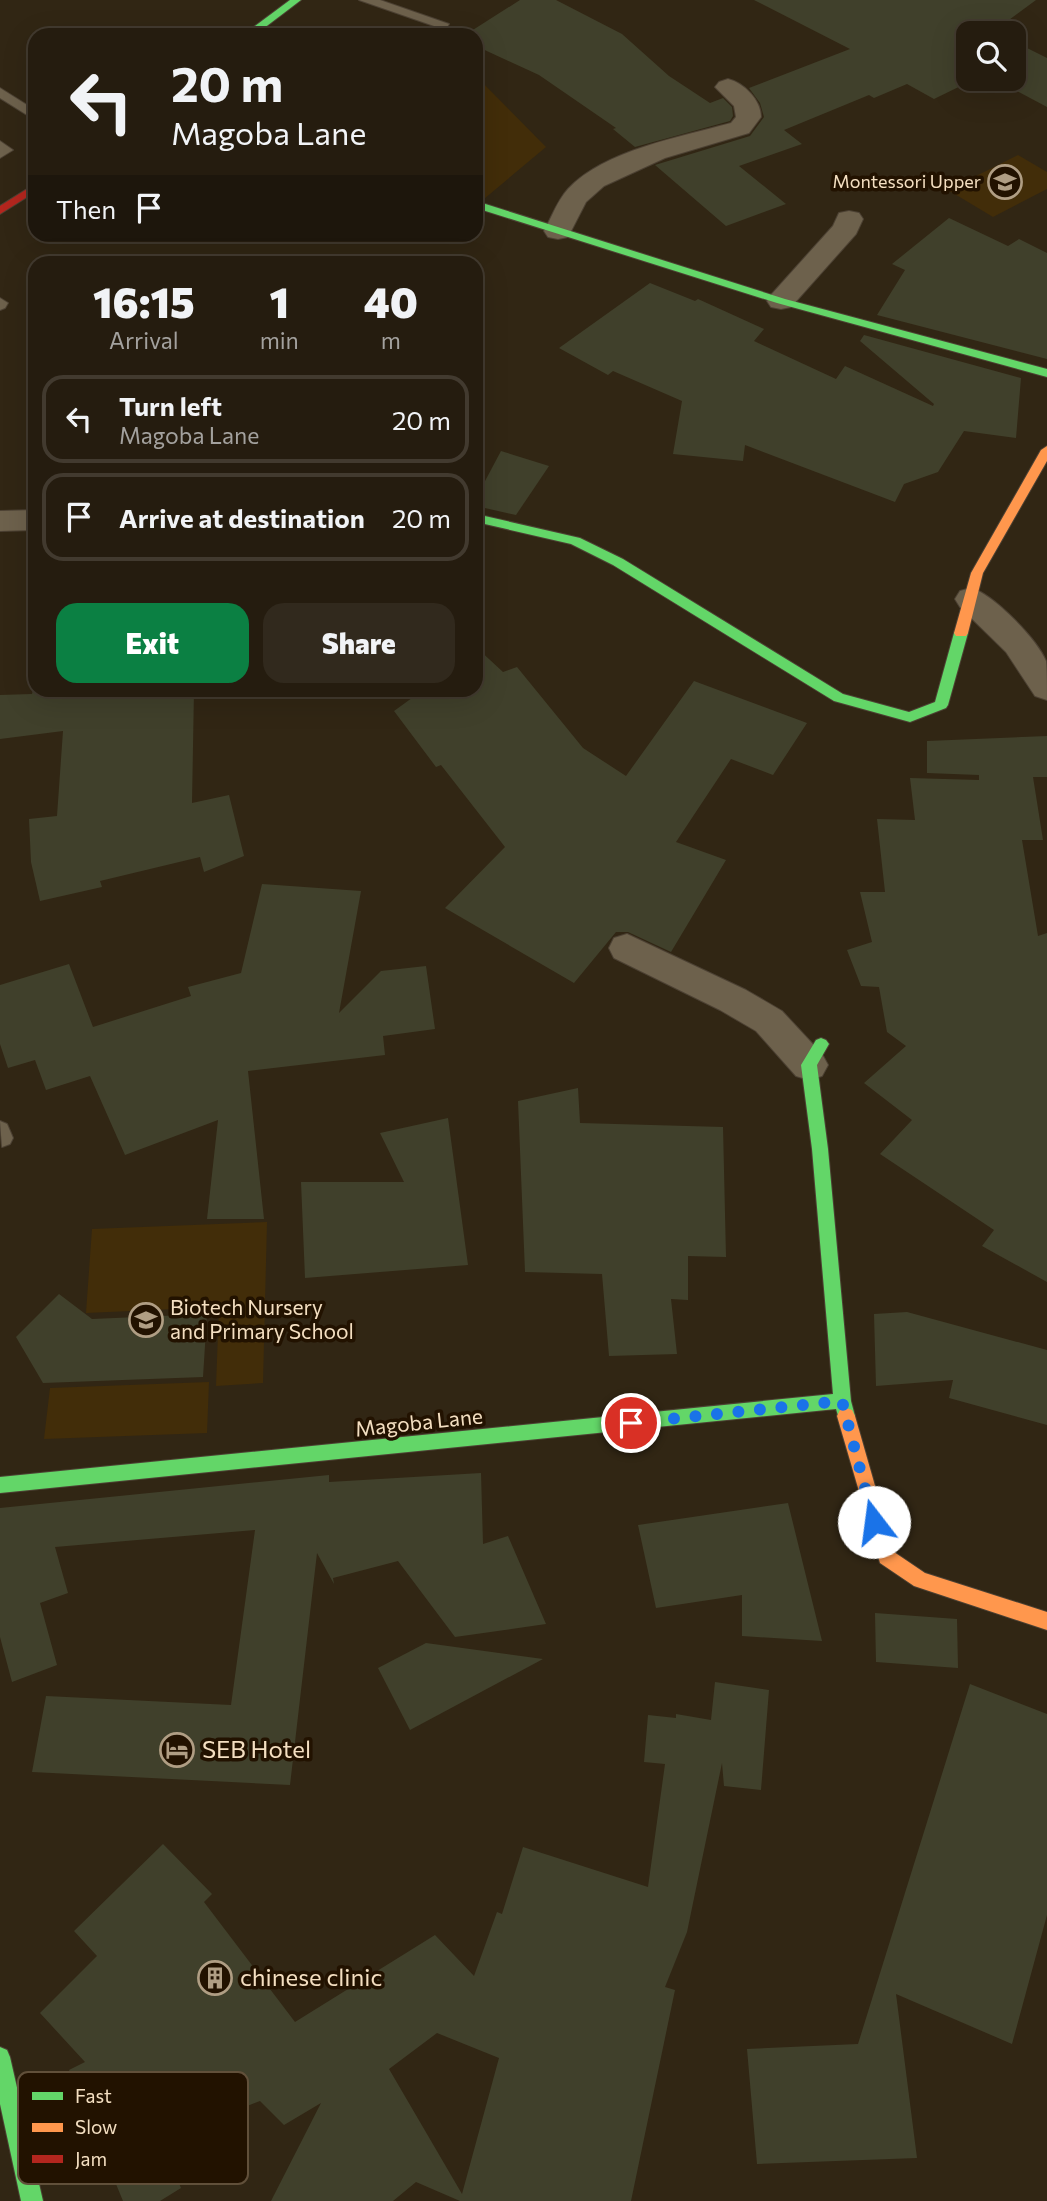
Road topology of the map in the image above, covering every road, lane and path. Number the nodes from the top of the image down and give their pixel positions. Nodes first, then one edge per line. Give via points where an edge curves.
1 (296, 0) edge
2 (366, 0) edge
3 (442, 24) dead end
4 (258, 28) edge
5 (728, 87) dead end
6 (0, 92) edge
7 (28, 111) edge
8 (0, 145) edge
9 (0, 154) edge
10 (28, 192) edge
11 (483, 206) edge
12 (0, 211) edge
13 (849, 219) dead end
14 (558, 231) junction
15 (781, 301) junction
16 (1047, 373) edge
17 (1047, 450) edge
18 (28, 520) edge
19 (0, 521) edge
20 (483, 521) edge
21 (971, 599) junction
22 (1047, 688) edge
23 (627, 948) dead end
24 (815, 1055) joint
25 (842, 1401) junction
26 (0, 1485) edge
27 (1047, 1621) edge
28 (0, 2057) edge
29 (18, 2138) edge

1 - 4 street
2 - 3 lane
5 - 14 street via 748,105 747,123 604,175 578,194
6 - 7 lane
8 - 9 lane via 6,150
10 - 12 street
11 - 14 street
13 - 15 street
14 - 15 street
15 - 16 street
17 - 21 street via 977,573
18 - 19 street
20 - 21 street via 575,541 618,562 839,698 911,717 941,705
21 - 22 street via 1018,644
23 - 24 street via 733,1000
24 - 25 street
25 - 26 street, Magoba Lane
25 - 27 street via 886,1557 920,1580
28 - 29 street

